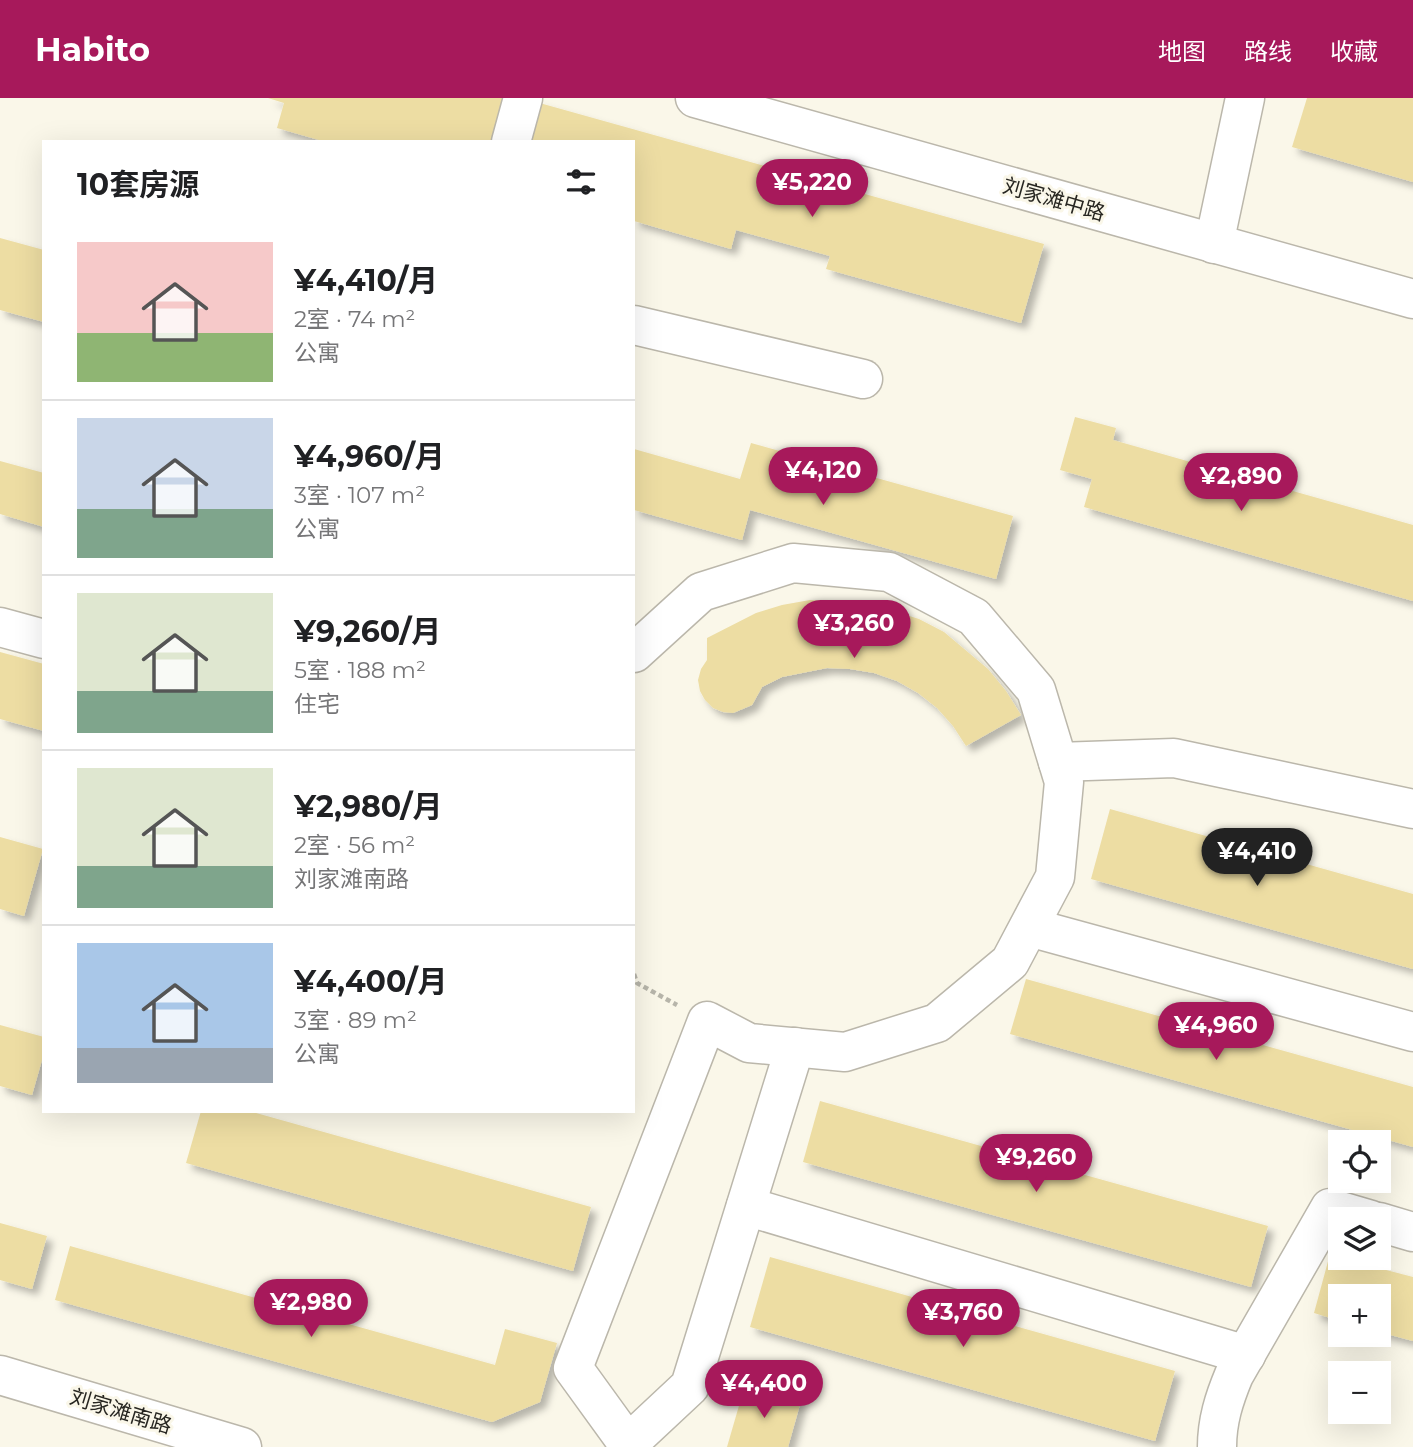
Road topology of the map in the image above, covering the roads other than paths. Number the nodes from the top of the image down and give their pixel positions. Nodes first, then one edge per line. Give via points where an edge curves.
1 (523, 98) edge
2 (695, 98) edge
3 (1245, 98) edge
4 (512, 140) edge
5 (1214, 244) junction
6 (1413, 299) edge
7 (635, 326) edge
8 (863, 379) dead end
9 (0, 626) edge
10 (42, 638) edge
11 (635, 652) edge
12 (1058, 762) junction
13 (1413, 808) edge
14 (1029, 927) junction
15 (1413, 1032) edge
16 (796, 1047) junction
17 (746, 1206) junction
18 (1328, 1210) edge
19 (1391, 1226) edge
20 (1413, 1232) edge
21 (1246, 1355) junction
22 (0, 1375) edge
23 (627, 1446) edge
24 (242, 1447) edge
25 (1217, 1447) edge

1 - 4 street
2 - 5 street, 刘家滩中路
3 - 5 street
5 - 6 street, 刘家滩中路
7 - 8 street
9 - 10 street
11 - 12 street via 701,592 793,563 889,572 974,617 1036,690
12 - 13 street via 1174,758
12 - 14 street via 1064,782 1055,877
14 - 15 street
14 - 16 street via 1010,962 937,1023 845,1052
16 - 17 street
16 - 23 street via 749,1043 706,1021 573,1368
17 - 21 street
17 - 23 street via 690,1386
18 - 21 street
19 - 20 street
21 - 25 street via 1224,1397
22 - 24 street, 刘家滩南路

